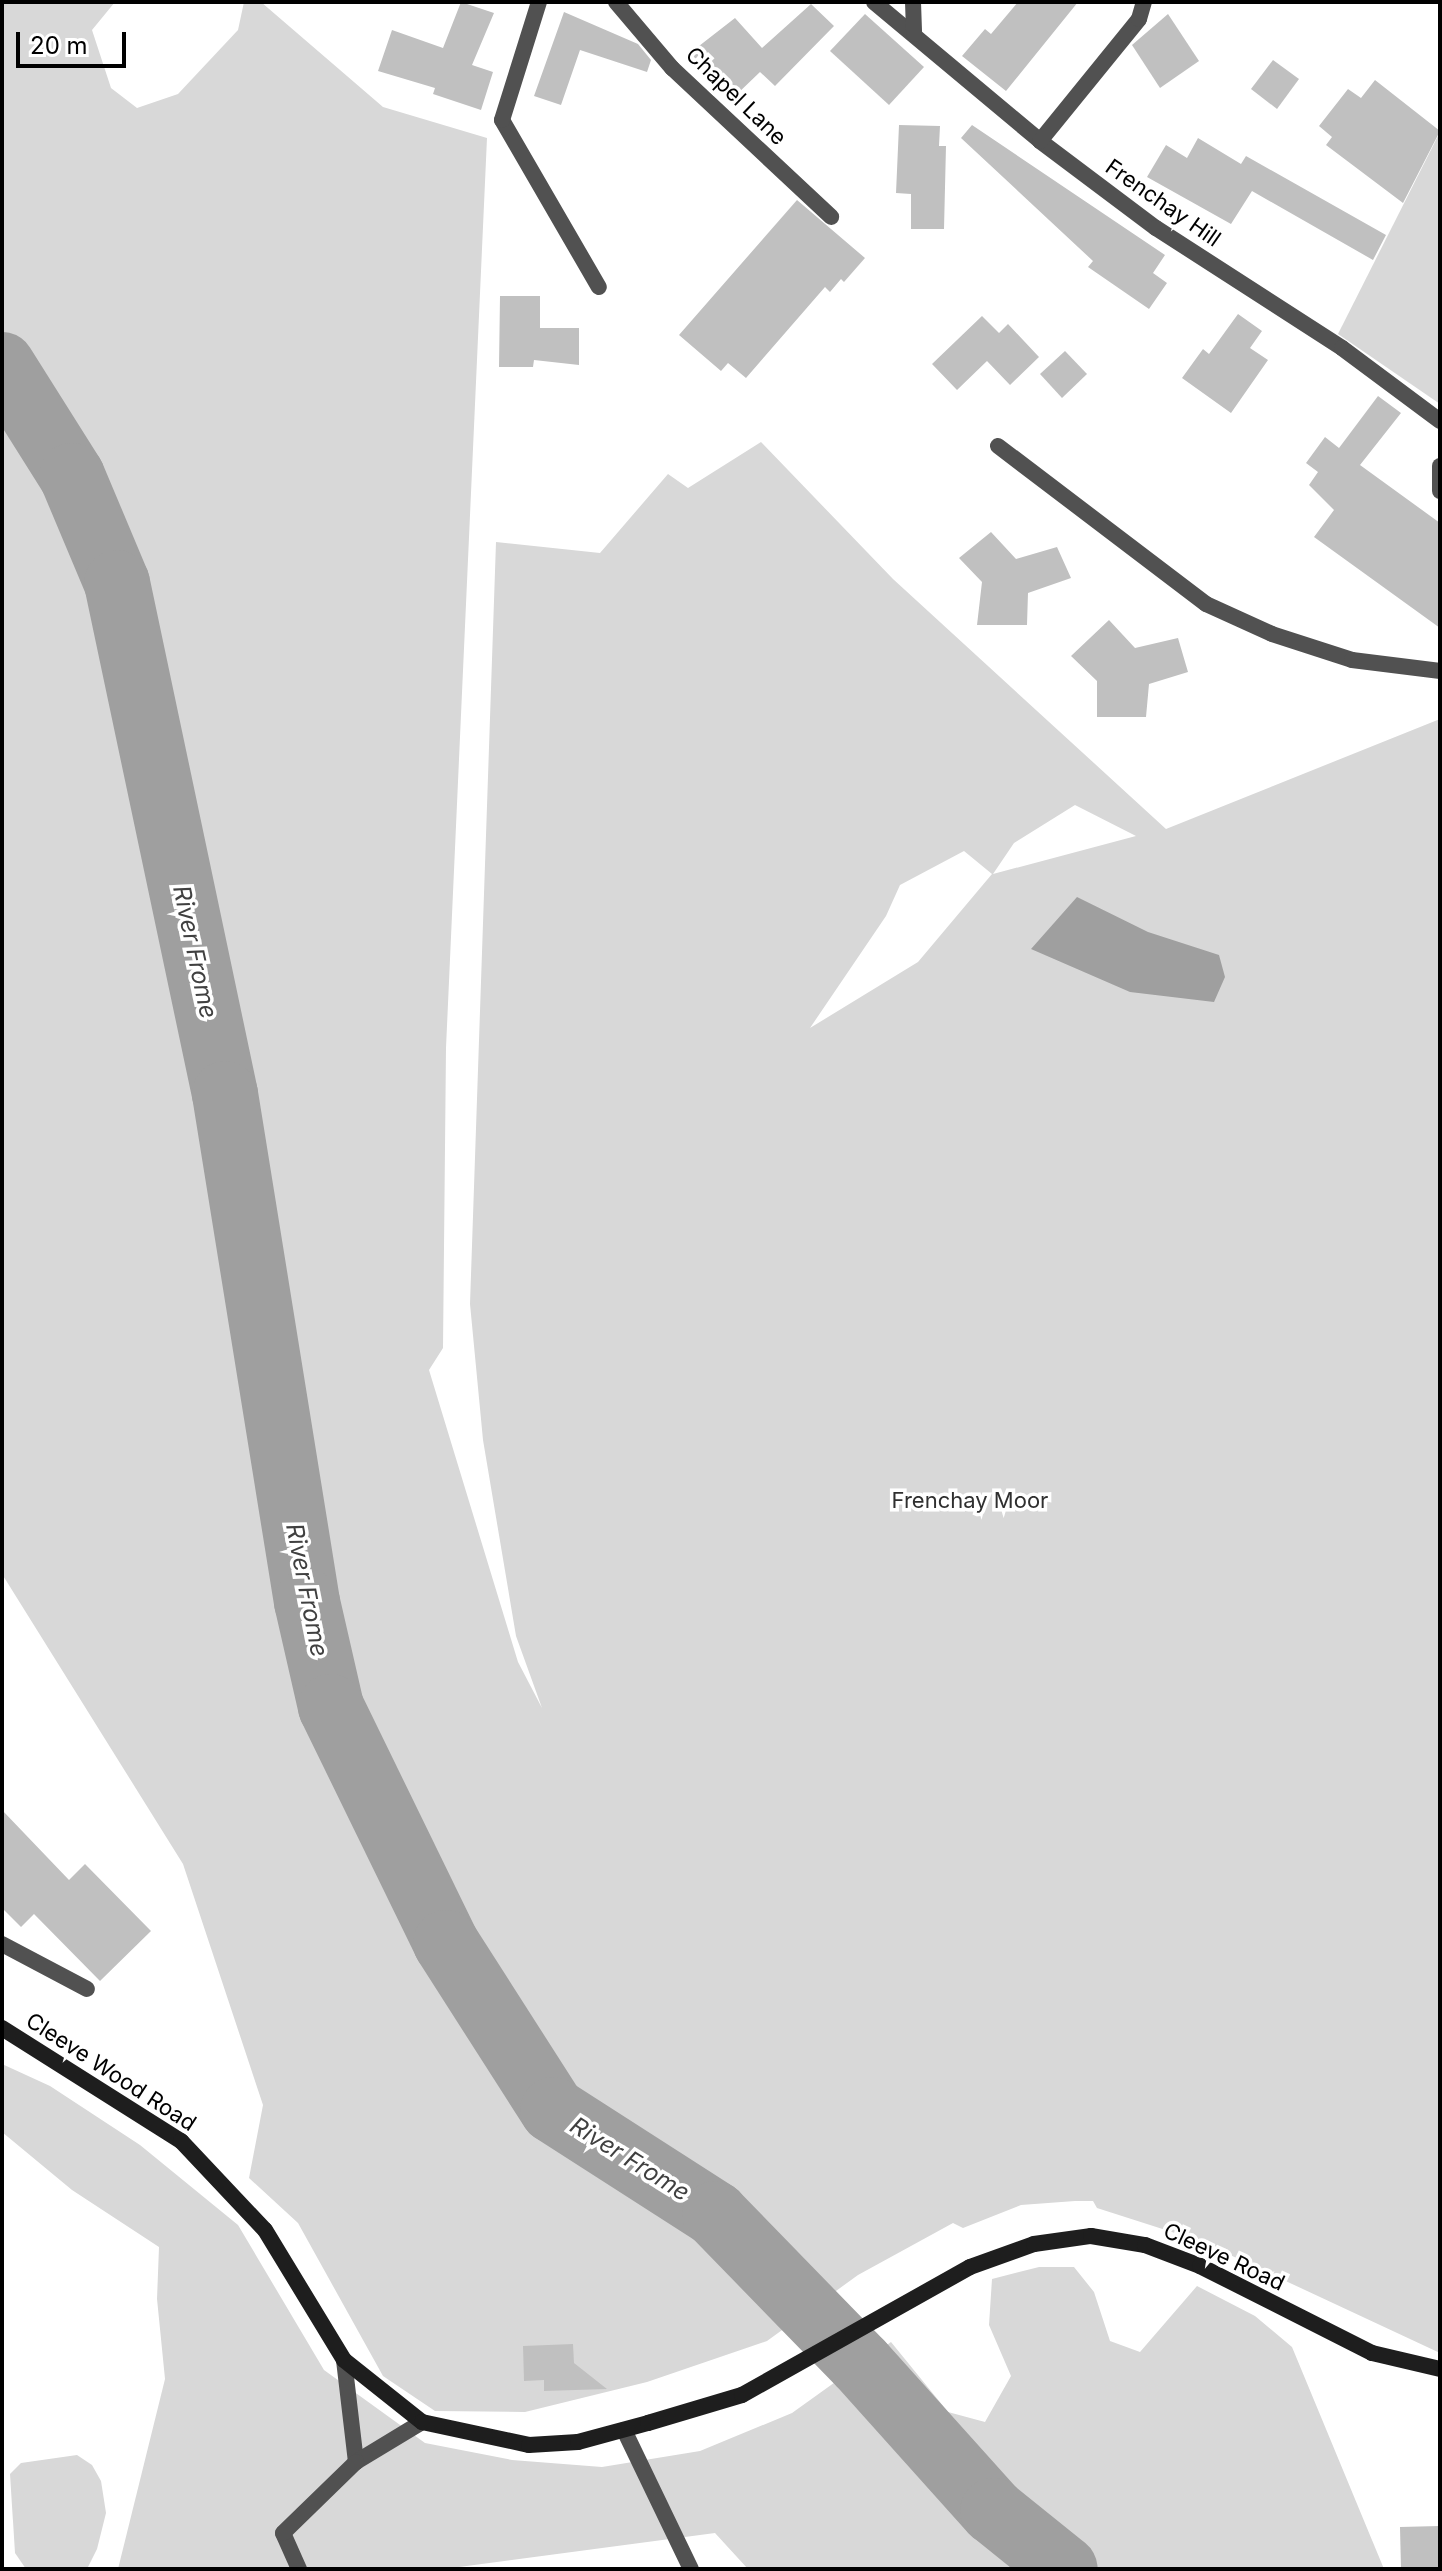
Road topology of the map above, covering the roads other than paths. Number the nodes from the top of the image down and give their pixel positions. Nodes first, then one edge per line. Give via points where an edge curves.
1 (539, 2) edge
2 (616, 2) edge
3 (874, 2) edge
4 (913, 2) edge
5 (1144, 2) edge
6 (914, 34) junction
7 (1040, 141) junction
8 (831, 217) dead end
9 (599, 287) dead end
10 (1440, 421) edge
11 (998, 446) dead end
12 (1440, 466) edge
13 (1440, 491) edge
14 (1440, 671) edge
15 (2, 1944) edge
16 (87, 1989) dead end
17 (2, 2028) edge
18 (896, 2304) joint
19 (344, 2360) junction
20 (1440, 2369) edge
21 (422, 2422) junction
22 (624, 2430) junction
23 (356, 2462) junction
24 (299, 2569) edge
25 (691, 2569) edge

1 - 9 street via 502,120
2 - 8 street, Chapel Lane via 672,68
3 - 6 street, Frenchay Hill
4 - 6 street
5 - 7 street via 1139,19
6 - 7 street, Frenchay Hill
7 - 10 street, Frenchay Hill via 1156,228 1342,348
11 - 14 street via 1206,604 1272,634 1352,660
12 - 13 street
15 - 16 street
17 - 19 street, Cleeve Wood Road via 181,2141 265,2230
18 - 20 street, Cleeve Road via 970,2267 1034,2244 1091,2236 1159,2250 1372,2353
18 - 22 street, Cleeve Wood Road via 742,2395
19 - 21 street, Cleeve Wood Road
19 - 23 street
21 - 22 street, Cleeve Wood Road via 529,2445 578,2442
21 - 23 street
22 - 25 street
23 - 24 street via 283,2533

